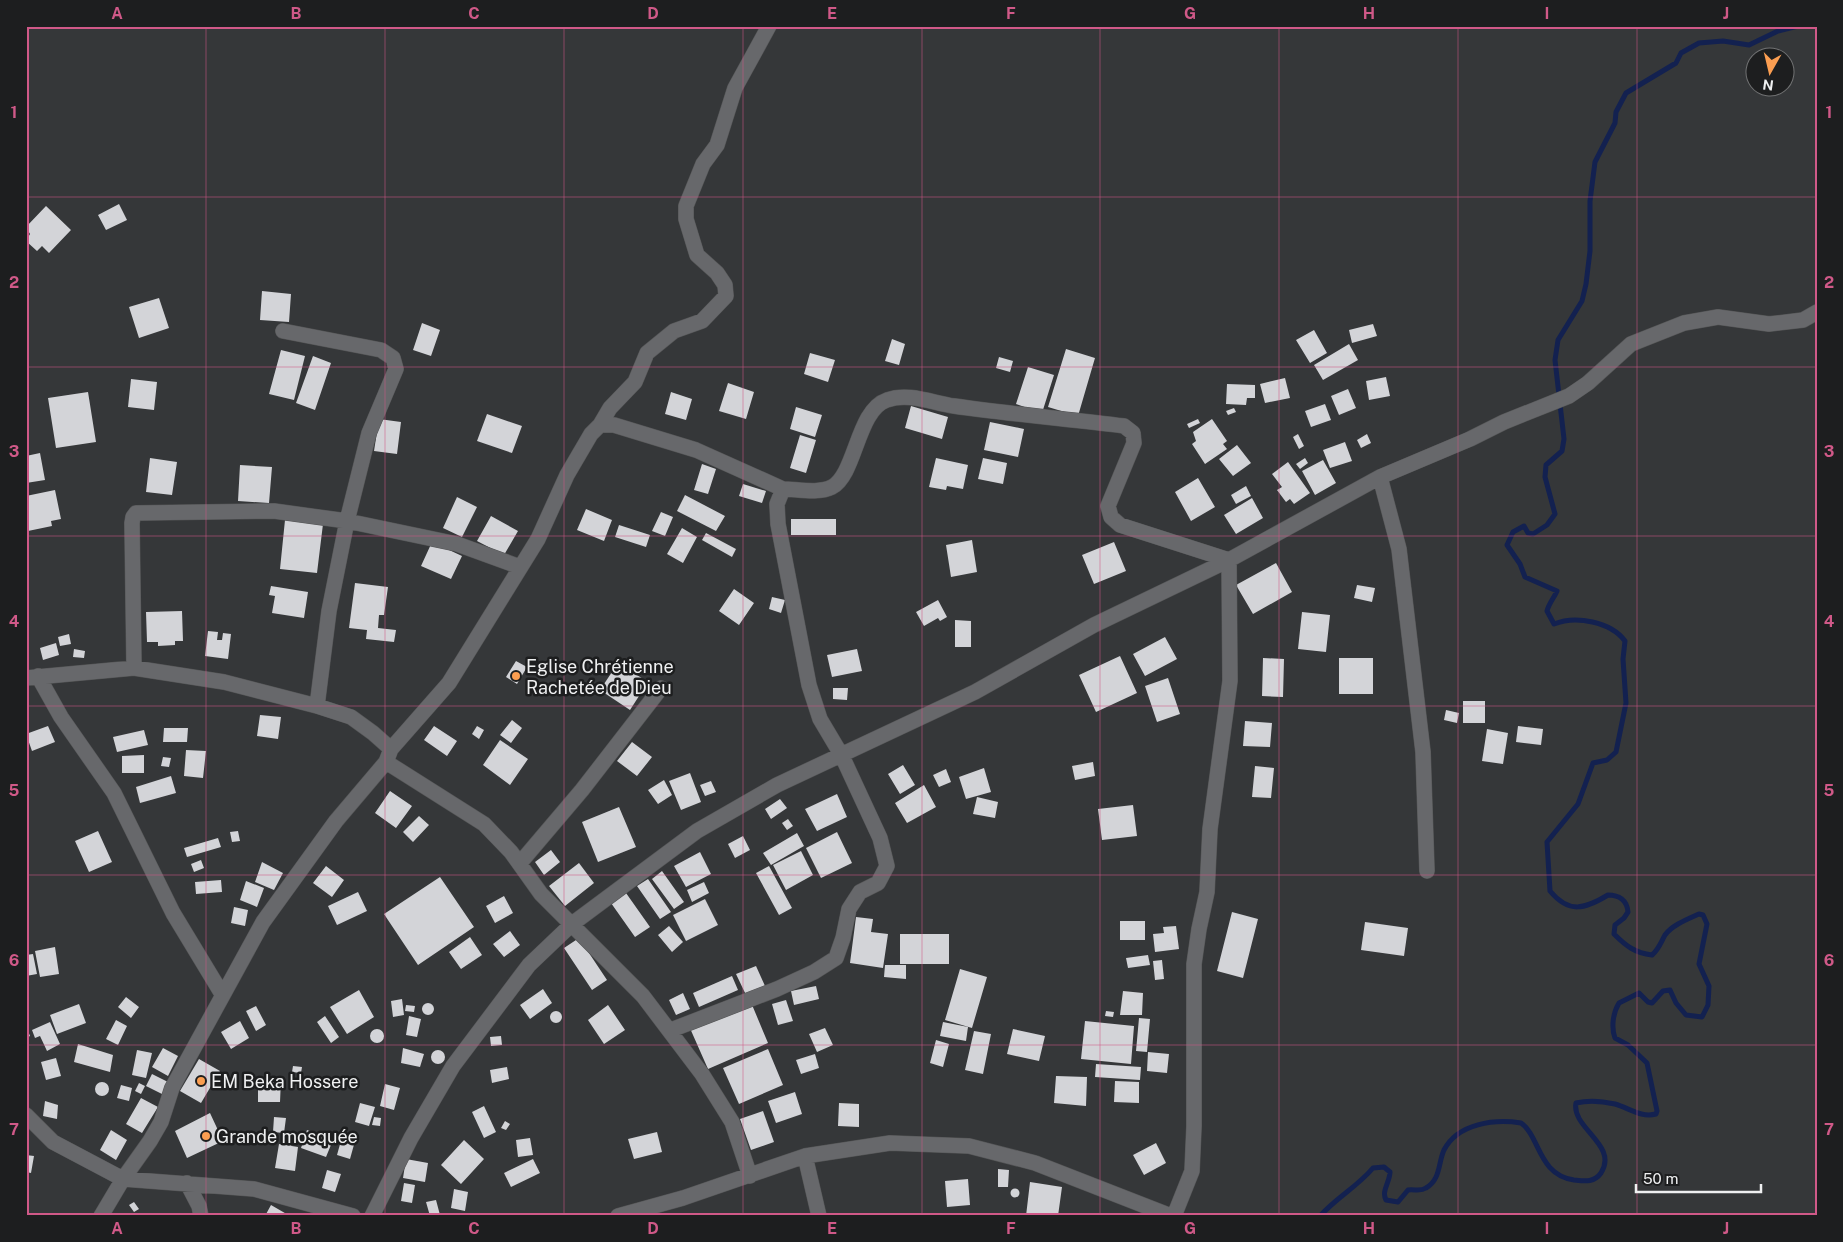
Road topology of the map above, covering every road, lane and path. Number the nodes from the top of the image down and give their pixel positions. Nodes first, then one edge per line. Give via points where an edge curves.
1 (769, 26) edge
2 (1817, 312) edge
3 (283, 331) dead end
4 (600, 425) junction
5 (1380, 477) junction
6 (783, 489) junction
7 (347, 521) junction
8 (1229, 560) junction
9 (520, 567) junction
10 (134, 668) junction
11 (32, 677) edge
12 (661, 688) dead end
13 (317, 706) junction
14 (388, 756) junction
15 (842, 756) junction
16 (520, 863) junction
17 (1427, 871) dead end
18 (572, 924) junction
19 (222, 994) junction
20 (671, 1030) junction
21 (26, 1115) edge
22 (805, 1156) junction
23 (750, 1176) junction
24 (123, 1179) junction
25 (187, 1183) junction
26 (346, 1214) edge
27 (101, 1216) edge
28 (201, 1216) edge
29 (372, 1216) edge
30 (618, 1216) edge
31 (819, 1216) edge
32 (1172, 1216) edge

1 - 4 street via 735,88 717,145 703,164 686,206 686,219 697,255 717,273 725,286 726,296 702,320 674,331 647,352 635,382 610,408
2 - 5 street via 1803,320 1769,324 1718,317 1684,323 1631,344 1569,396
3 - 7 street via 381,350 393,358 396,369 369,433
4 - 6 street via 614,425 696,450
4 - 9 street via 591,434 567,476 538,539
5 - 8 street
5 - 17 street via 1399,549 1423,752
6 - 8 street via 832,487 841,478 872,411 884,400 899,396 954,406 1124,426 1133,432 1134,443 1108,506 1111,517 1120,525
6 - 15 street via 777,504 778,524 809,685 820,719
7 - 9 street via 457,544
7 - 10 street via 274,511 136,513 132,523
7 - 13 street via 329,611
8 - 15 street via 1094,625 975,692
8 - 32 street via 1230,681 1210,829 1207,892 1194,964 1192,1171
9 - 14 street via 449,683
10 - 11 street
10 - 13 street via 224,682
11 - 19 street via 114,793 173,913
12 - 16 street
13 - 14 street via 351,717 373,733
14 - 16 street via 484,824
14 - 19 street via 277,901
15 - 18 street via 777,785 697,831
15 - 20 street via 880,838 887,866 878,883 860,892 849,909 844,938 836,958 777,989
16 - 18 street via 541,894
18 - 20 street via 643,996
18 - 29 street via 529,965 454,1066 411,1138
19 - 24 street via 172,1088 161,1122
20 - 23 street via 732,1122
21 - 24 street via 53,1142
22 - 23 street
22 - 31 street
22 - 32 street via 890,1143 969,1146 1035,1163
23 - 30 street
24 - 25 street
24 - 27 street
25 - 26 street via 254,1189
25 - 28 street

